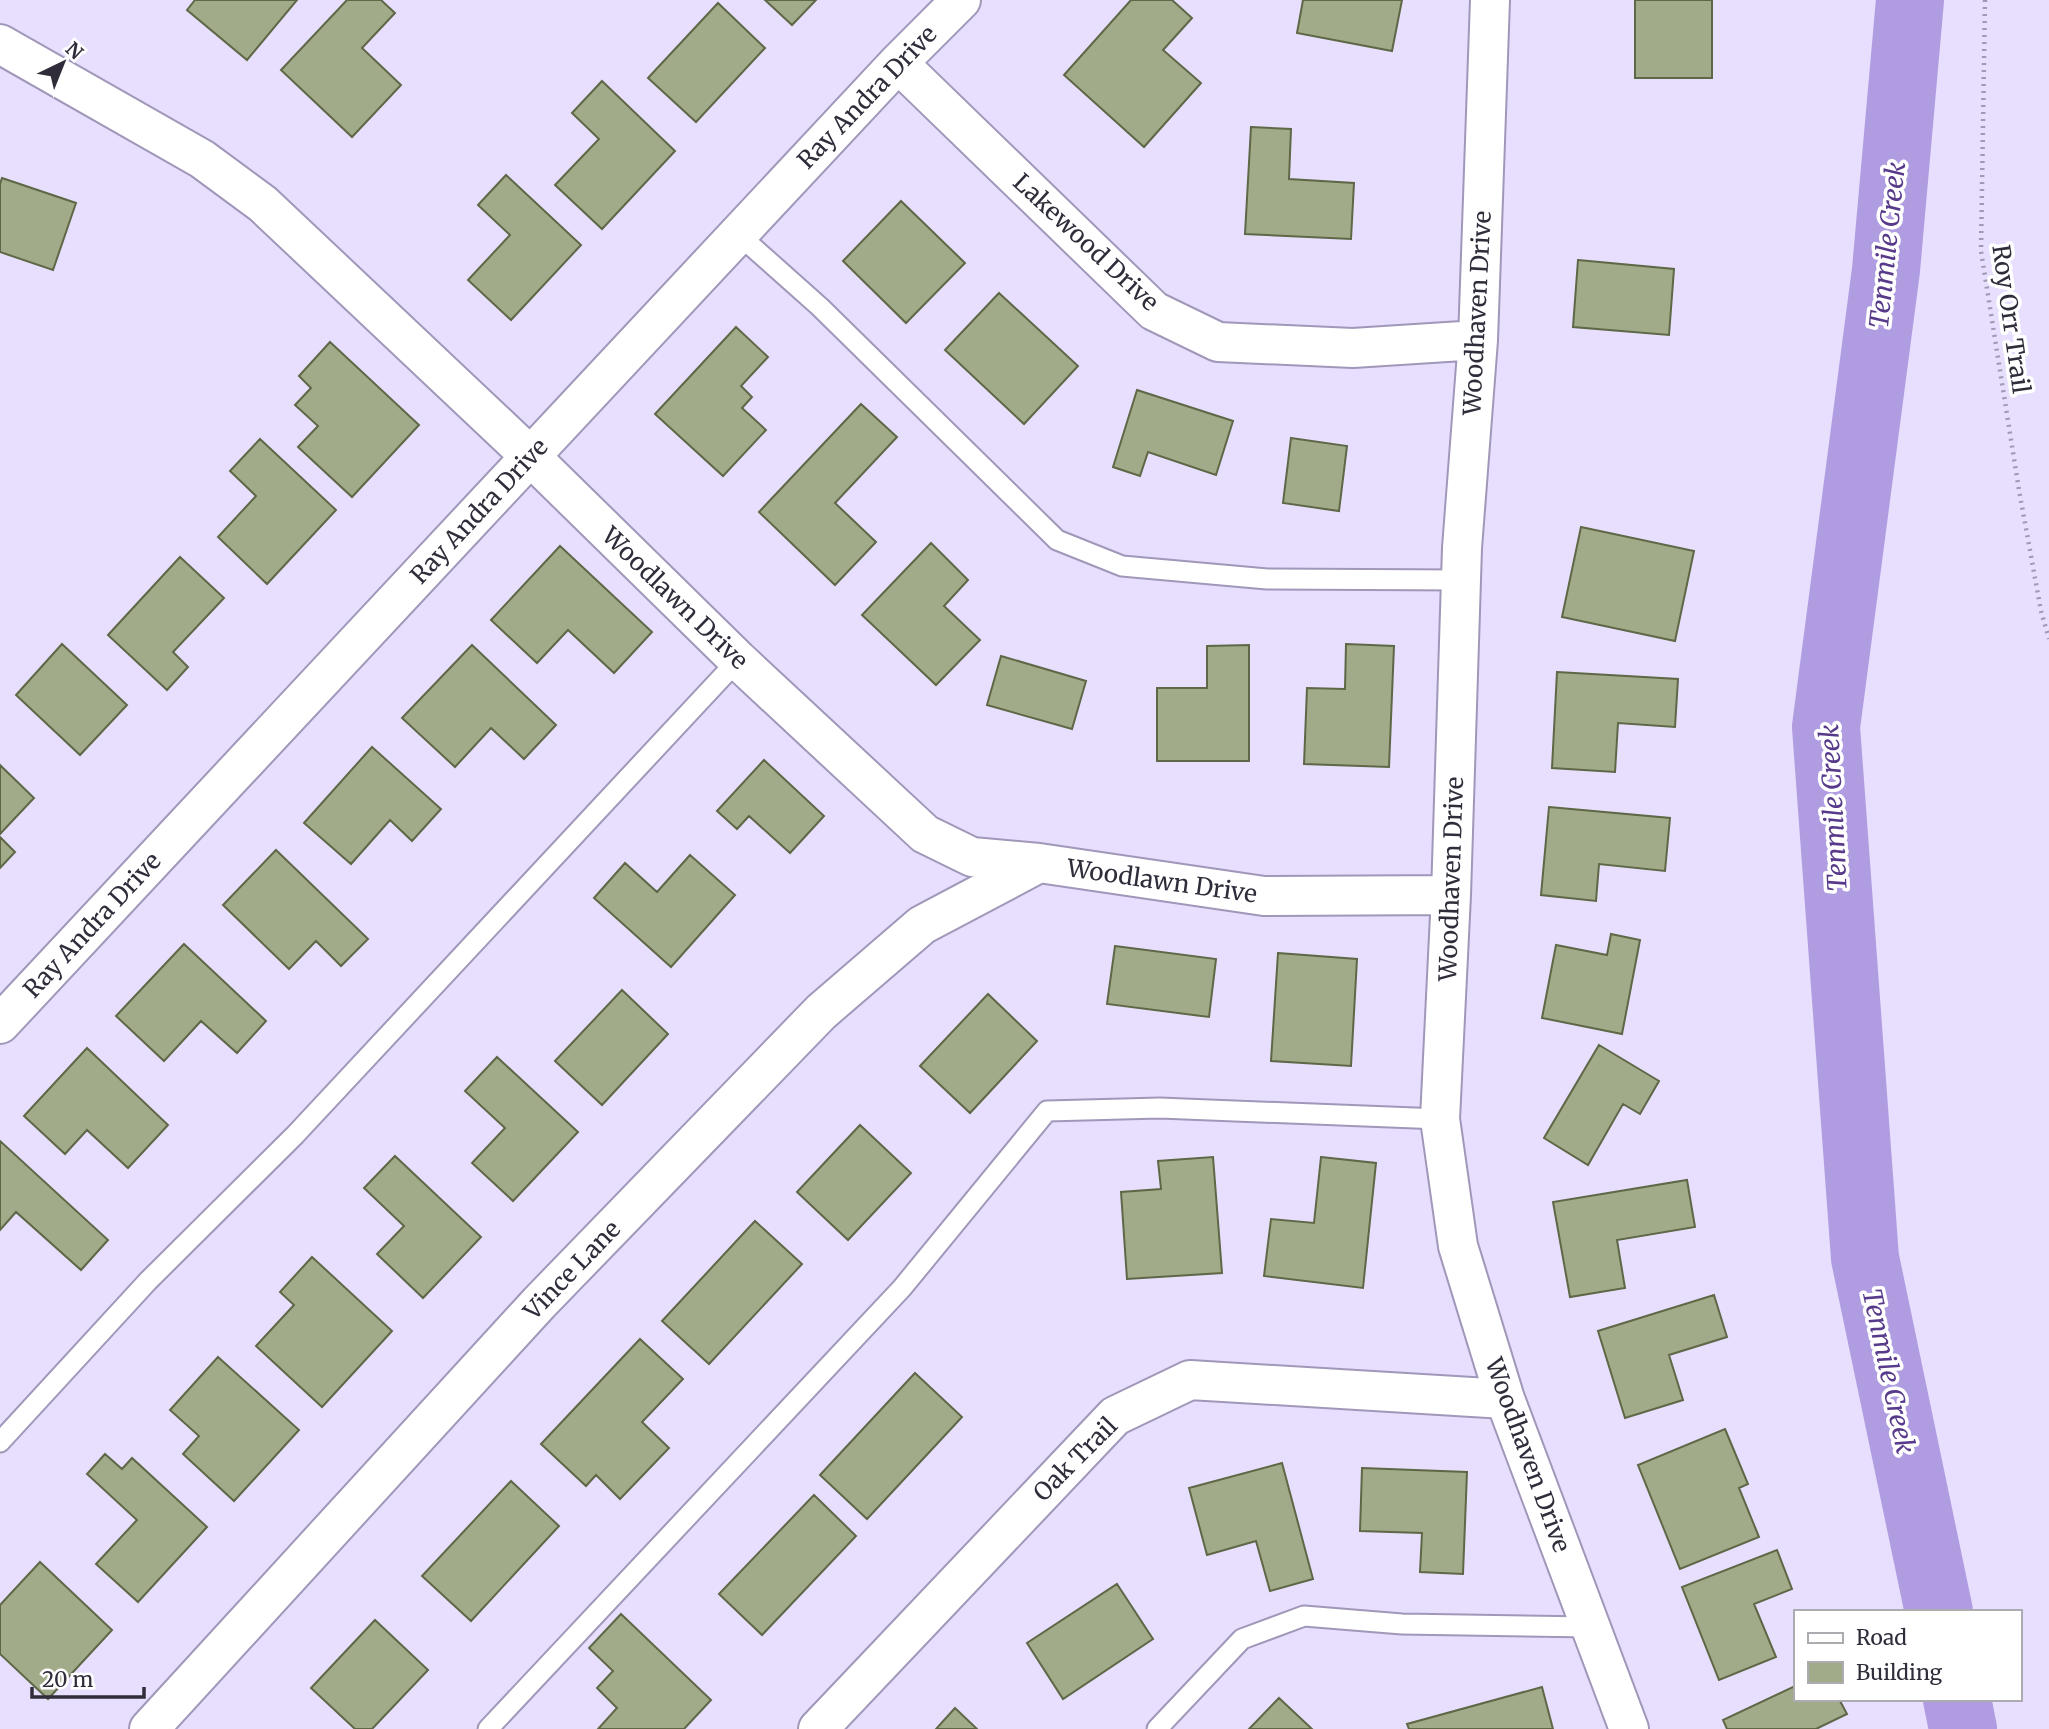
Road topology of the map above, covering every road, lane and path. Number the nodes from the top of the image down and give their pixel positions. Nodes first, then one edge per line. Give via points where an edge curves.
1 (961, 0) edge
2 (1490, 0) edge
3 (1985, 0) edge
4 (0, 44) edge
5 (898, 63) junction
6 (738, 234) junction
7 (1478, 340) junction
8 (530, 456) junction
9 (1461, 580) junction
10 (2049, 639) edge
11 (738, 660) junction
12 (1040, 863) junction
13 (1451, 895) junction
14 (0, 1024) edge
15 (1440, 1119) junction
16 (1505, 1399) junction
17 (0, 1442) edge
18 (1591, 1627) junction
19 (149, 1729) edge
20 (488, 1729) edge
21 (818, 1729) edge
22 (1157, 1729) edge
23 (1629, 1729) edge

1 - 5 street, Ray Andra Drive
2 - 7 street, Woodhaven Drive
3 - 10 path, Roy Orr Trail via 1982,251 2019,490
4 - 8 street, Woodlawn Drive via 202,159 263,204
5 - 6 street, Ray Andra Drive
5 - 7 street, Lakewood Drive via 1154,311 1218,342 1353,348
6 - 8 street, Ray Andra Drive
6 - 9 lane via 820,307 1057,540 1122,566 1267,579
7 - 9 street, Woodhaven Drive
8 - 11 street, Woodlawn Drive
8 - 14 street, Ray Andra Drive
9 - 13 street, Woodhaven Drive
11 - 12 street, Woodlawn Drive via 925,834 972,857
11 - 17 lane via 295,1135 148,1281
12 - 13 street, Woodlawn Drive via 1264,896
12 - 19 street, Vince Lane via 922,925 821,1012 539,1303
13 - 15 street, Woodhaven Drive
15 - 16 street, Woodhaven Drive via 1458,1246
15 - 20 lane via 1160,1108 1046,1111 902,1288
16 - 18 street, Woodhaven Drive
16 - 21 street, Oak Trail via 1190,1380 1115,1416
18 - 22 lane via 1402,1625 1304,1616 1242,1639
18 - 23 street, Woodhaven Drive

